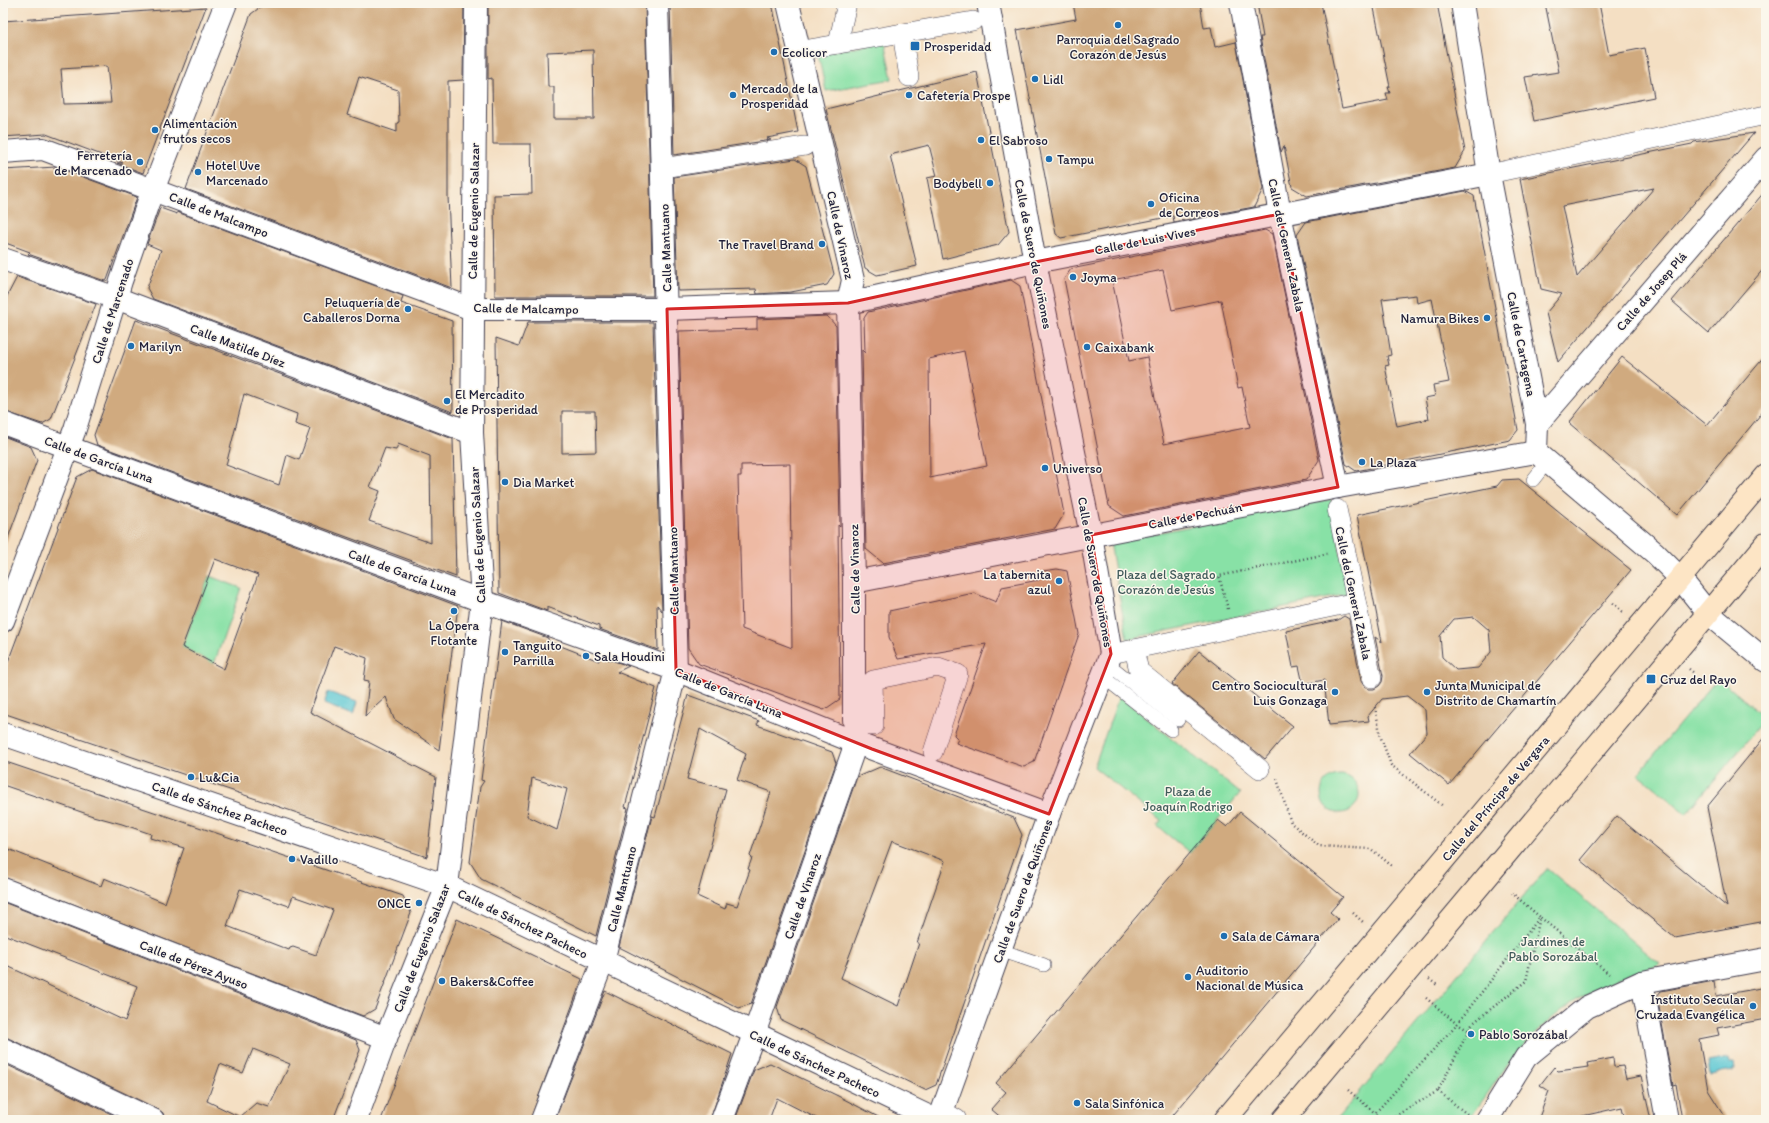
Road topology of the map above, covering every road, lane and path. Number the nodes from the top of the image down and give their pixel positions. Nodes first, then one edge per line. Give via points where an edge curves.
1 (226, 3) edge
2 (476, 3) edge
3 (657, 3) edge
4 (788, 3) edge
5 (847, 3) edge
6 (988, 3) edge
7 (1241, 3) edge
8 (1462, 3) edge
9 (973, 21) dead end
10 (902, 33) junction
11 (838, 44) junction
12 (809, 49) dead end
13 (909, 77) dead end
14 (1766, 115) edge
15 (805, 146) dead end
16 (3, 152) edge
17 (1766, 158) edge
18 (662, 168) junction
19 (1489, 174) junction
20 (153, 189) junction
21 (1280, 214) junction
22 (3, 259) edge
23 (1035, 262) junction
24 (116, 298) junction
25 (848, 303) junction
26 (472, 309) junction
27 (666, 309) junction
28 (3, 423) edge
29 (1537, 424) junction
30 (472, 433) junction
31 (68, 448) junction
32 (1541, 457) junction
33 (1766, 476) edge
34 (1533, 480) dead end
35 (1338, 487) junction
36 (1337, 508) dead end
37 (1090, 535) junction
38 (1766, 544) edge
39 (1345, 550) junction
40 (1680, 578) junction
41 (854, 582) junction
42 (482, 601) junction
43 (1356, 602) junction
44 (1708, 613) junction
45 (3, 621) edge
46 (1233, 628) junction
47 (1134, 649) junction
48 (1766, 661) edge
49 (1106, 664) junction
50 (676, 670) junction
51 (1372, 678) dead end
52 (1376, 707) dead end
53 (1174, 725) dead end
54 (870, 726) dead end
55 (3, 734) edge
56 (856, 743) junction
57 (933, 752) dead end
58 (1260, 769) joint
59 (1443, 806) dead end
60 (1049, 814) junction
61 (1392, 866) dead end
62 (446, 886) junction
63 (3, 890) edge
64 (1512, 893) dead end
65 (1540, 917) junction
66 (1000, 950) junction
67 (1766, 959) edge
68 (603, 961) junction
69 (1044, 965) dead end
70 (1634, 986) junction
71 (1426, 998) dead end
72 (1456, 1024) junction
73 (1468, 1030) junction
74 (754, 1034) junction
75 (386, 1038) junction
76 (3, 1049) edge
77 (1348, 1090) dead end
78 (1438, 1091) junction
79 (1375, 1113) junction
80 (944, 1116) edge
81 (1478, 1118) edge
82 (152, 1120) edge
83 (356, 1120) edge
84 (542, 1120) edge
85 (722, 1120) edge
86 (1225, 1120) edge
87 (1284, 1120) edge
88 (1383, 1120) edge
89 (1388, 1120) edge
90 (1667, 1120) edge

1 - 20 street, Calle de Marcenado
2 - 26 street, Calle de Eugenio Salazar
3 - 18 street, Calle Mantuano
4 - 25 street, Calle de Vinaroz via 853,280
5 - 11 street
6 - 23 street, Calle de Suero de Quiñones
7 - 21 street, Calle del General Zabala
8 - 19 street, Calle de Cartagena
9 - 10 street
10 - 11 street
10 - 13 street
11 - 12 street
14 - 19 street
15 - 18 street
16 - 20 street, Calle de Malcampo via 43,149
17 - 29 street, Calle de Josep Plá
18 - 27 street, Calle Mantuano
19 - 21 street, Calle de Luis Vives
19 - 29 street, Calle de Cartagena
20 - 24 street, Calle de Marcenado
20 - 26 street, Calle de Malcampo
21 - 23 street, Calle de Luis Vives
21 - 35 street, Calle del General Zabala
22 - 24 street, Calle Matilde Díez
23 - 25 street, Calle de Luis Vives
23 - 37 street, Calle de Suero de Quiñones
24 - 30 street, Calle Matilde Díez
24 - 31 street, Calle de Marcenado
25 - 27 street, Calle de Malcampo
25 - 41 street, Calle de Vinaroz
26 - 27 street, Calle de Malcampo
26 - 30 street, Calle de Eugenio Salazar
27 - 50 street, Calle Mantuano
28 - 31 street, Calle de García Luna
29 - 32 street, Calle de Cartagena
30 - 42 street, Calle de Eugenio Salazar
31 - 42 street, Calle de García Luna
31 - 45 street, Calle de Marcenado
32 - 34 lane
32 - 35 street, Calle de Pechuán
32 - 40 street via 1655,553
33 - 40 main road, Calle del Príncipe de Vergara
35 - 37 street, Calle de Pechuán
36 - 39 street, Calle del General Zabala
37 - 41 street, Calle de Pechuán
37 - 49 street, Calle de Suero de Quiñones
38 - 44 main road
39 - 43 street, Calle del General Zabala
39 - 46 path via 1219,576
40 - 44 street
40 - 86 main road, Calle del Príncipe de Vergara
41 - 56 street, Calle de Vinaroz
42 - 50 street, Calle de García Luna
42 - 62 street, Calle de Eugenio Salazar
43 - 46 street
43 - 51 street, Calle del General Zabala
44 - 48 street
44 - 87 main road
46 - 47 street
47 - 49 street
47 - 58 street via 1139,671
49 - 53 lane
49 - 60 street, Calle de Suero de Quiñones
50 - 56 street, Calle de García Luna
50 - 68 street, Calle Mantuano
52 - 59 path via 1381,738 1391,765
54 - 57 street via 874,726 873,680 938,667 958,674
55 - 62 street, Calle de Sánchez Pacheco
56 - 60 street, Calle de García Luna
56 - 74 street, Calle de Vinaroz
58 - 61 path via 1278,780 1291,823 1319,846 1371,849
60 - 66 street, Calle de Suero de Quiñones
62 - 68 street, Calle de Sánchez Pacheco
62 - 75 street, Calle de Eugenio Salazar
63 - 75 street, Calle de Pérez Ayuso
64 - 65 path
65 - 70 path
65 - 72 path
65 - 73 path via 1526,981 1472,1024
66 - 69 lane
66 - 80 street, Calle de Suero de Quiñones
67 - 70 street
68 - 74 street, Calle de Sánchez Pacheco
68 - 84 street, Calle Mantuano
70 - 81 street via 1587,1007 1526,1057
70 - 90 street
71 - 72 path
72 - 73 path
72 - 79 path
73 - 78 path
74 - 80 street, Calle de Sánchez Pacheco
74 - 85 street, Calle de Vinaroz
75 - 83 street, Calle de Eugenio Salazar
76 - 82 street
77 - 79 path
78 - 81 path
78 - 89 path
79 - 88 path

